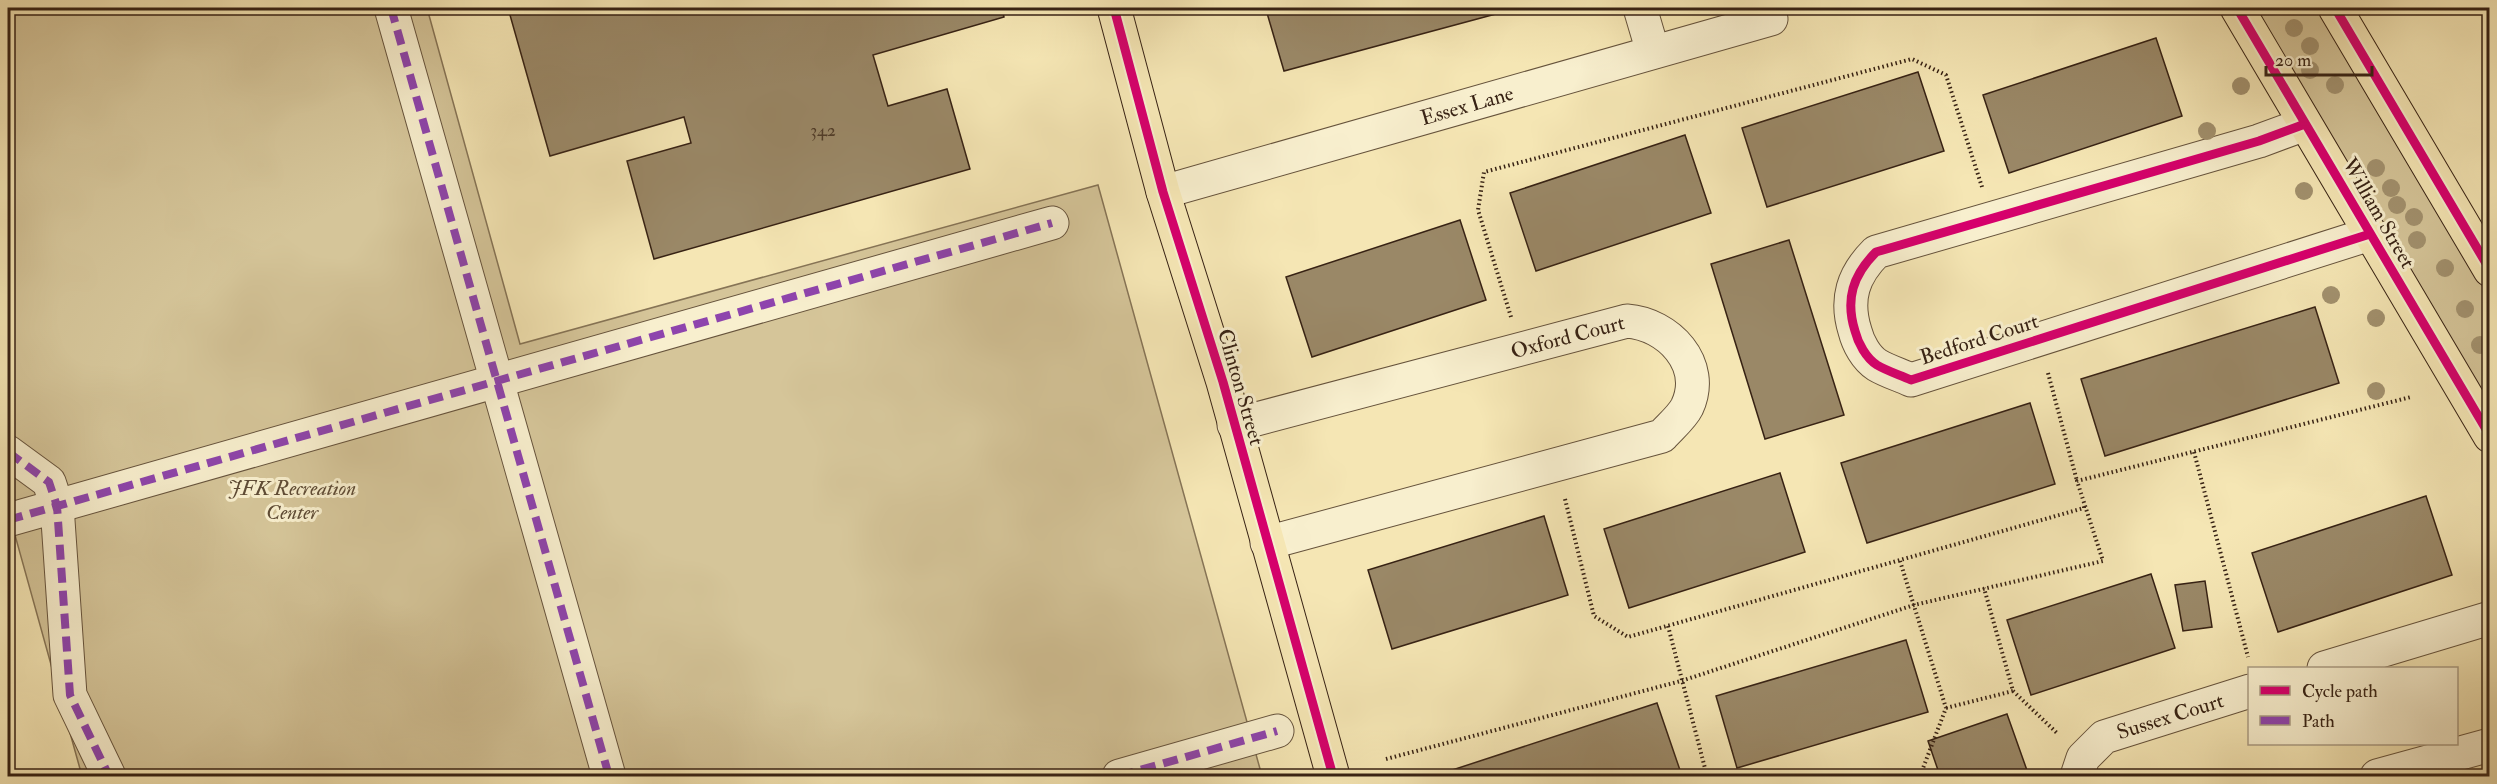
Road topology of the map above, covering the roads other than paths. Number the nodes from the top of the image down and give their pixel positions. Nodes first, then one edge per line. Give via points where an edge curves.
1 (392, 8) edge
2 (1114, 8) edge
3 (1640, 8) edge
4 (2237, 8) edge
5 (2335, 8) edge
6 (1771, 19) dead end
7 (1653, 52) junction
8 (2306, 124) junction
9 (1163, 192) junction
10 (1052, 223) dead end
11 (2370, 234) junction
12 (2490, 270) edge
13 (496, 380) junction
14 (1234, 425) junction
15 (2490, 436) edge
16 (8, 452) edge
17 (57, 506) junction
18 (8, 520) edge
19 (1267, 543) junction
20 (2490, 618) edge
21 (2331, 667) edge
22 (2248, 692) edge
23 (1277, 731) dead end
24 (2490, 745) edge
25 (2080, 767) edge
26 (109, 777) edge
27 (609, 777) edge
28 (1119, 777) edge
29 (1333, 777) edge
30 (2377, 777) edge

1 - 13 street
2 - 9 main road, Clinton Street
3 - 7 street
4 - 8 main road, William Street
5 - 12 main road
6 - 7 street, Essex Lane
7 - 9 street, Essex Lane
8 - 11 main road, William Street
8 - 11 street, Bedford Court via 1876,252 1857,274 1851,292 1849,314 1859,345 1876,364 1911,380
9 - 14 main road, Clinton Street
10 - 13 street
11 - 15 main road, William Street
13 - 17 street
13 - 27 street
14 - 19 main road, Clinton Street
14 - 19 street, Oxford Court via 1627,321 1650,325 1674,340 1689,365 1692,388 1687,408 1662,436
16 - 17 street via 49,482
17 - 18 street
17 - 26 street via 70,695
19 - 29 main road, Clinton Street
20 - 21 street
22 - 25 street, Sussex Court via 2104,737
23 - 28 street
24 - 30 street

